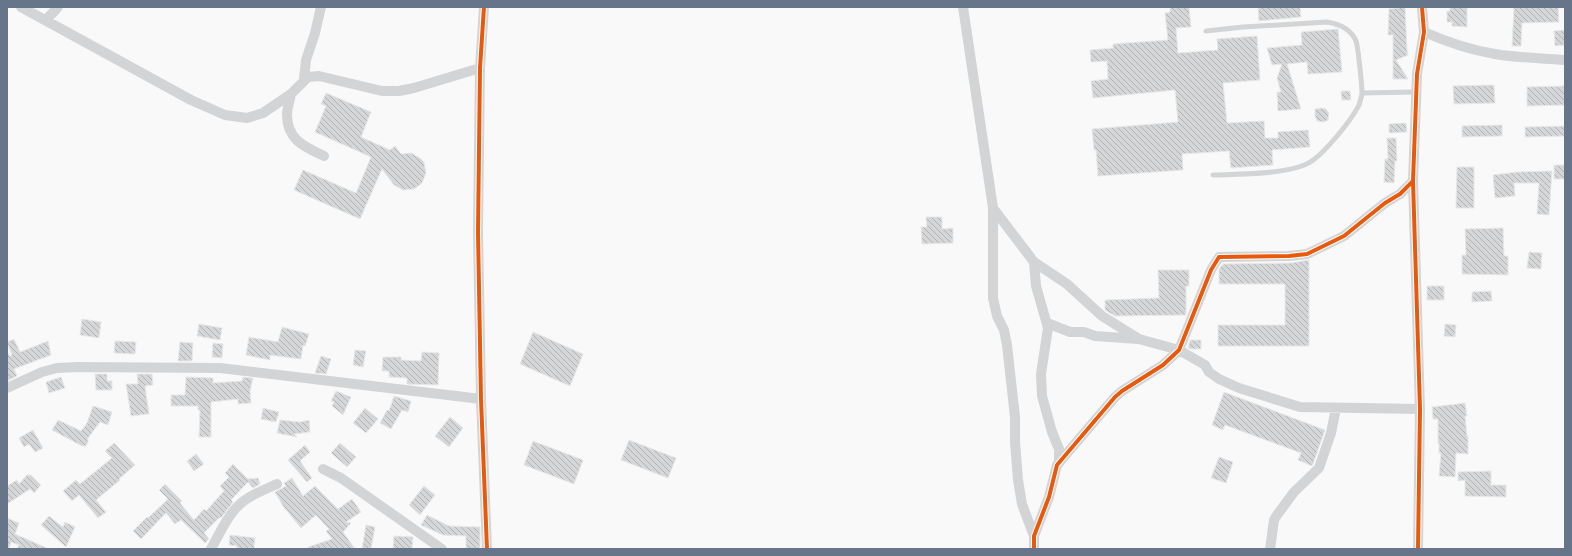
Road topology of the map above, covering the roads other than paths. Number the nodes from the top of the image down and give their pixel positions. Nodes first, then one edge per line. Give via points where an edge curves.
1 (21, 7) edge
2 (58, 7) edge
3 (321, 7) edge
4 (484, 7) edge
5 (963, 7) edge
6 (1422, 7) edge
7 (46, 20) junction
8 (1206, 31) dead end
9 (1424, 32) junction
10 (1565, 60) edge
11 (480, 68) junction
12 (304, 79) junction
13 (1416, 92) junction
14 (291, 94) junction
15 (1362, 94) junction
16 (324, 156) dead end
17 (1213, 176) dead end
18 (1413, 181) junction
19 (992, 208) junction
20 (1034, 262) junction
21 (1047, 322) junction
22 (1139, 339) junction
23 (1179, 350) junction
24 (7, 388) edge
25 (481, 399) junction
26 (1336, 408) junction
27 (1420, 409) junction
28 (1059, 462) junction
29 (323, 469) dead end
30 (277, 484) dead end
31 (1034, 536) junction
32 (211, 549) edge
33 (442, 549) edge
34 (487, 549) edge
35 (1034, 549) edge
36 (1270, 549) edge
37 (1418, 549) edge

1 - 7 street
2 - 7 street
3 - 12 street via 306,60
4 - 11 street
5 - 19 street
6 - 9 street
7 - 14 street via 191,100 225,114 247,118 263,113
8 - 15 lane via 1327,22 1336,24 1345,28 1357,42
9 - 10 street via 1445,41 1490,53
9 - 13 street
11 - 12 street via 414,88 399,90 382,91 319,76
11 - 25 street via 478,232
12 - 14 street
13 - 15 lane
13 - 18 street
14 - 16 street via 286,115 288,128 300,144
15 - 17 lane via 1352,117 1311,161 1296,168
18 - 23 street via 1400,194 1344,236 1307,254 1219,257 1210,270
18 - 27 street
19 - 20 street
19 - 31 street via 992,298 1008,345 1018,480 1022,504
20 - 21 street via 1036,286
20 - 22 street via 1067,284 1102,316
21 - 22 street via 1070,332
21 - 28 street via 1041,374 1042,396 1059,449
22 - 23 street
23 - 26 street via 1205,365 1209,372 1219,379 1239,388 1300,407
23 - 28 street via 1163,365 1115,397
24 - 25 street via 57,368 220,368
25 - 34 street
26 - 27 street
26 - 36 street via 1331,433 1318,468 1294,492 1274,520
27 - 37 street
28 - 31 street
29 - 33 street via 341,478
30 - 32 street via 248,498 238,506 229,516
31 - 35 street

